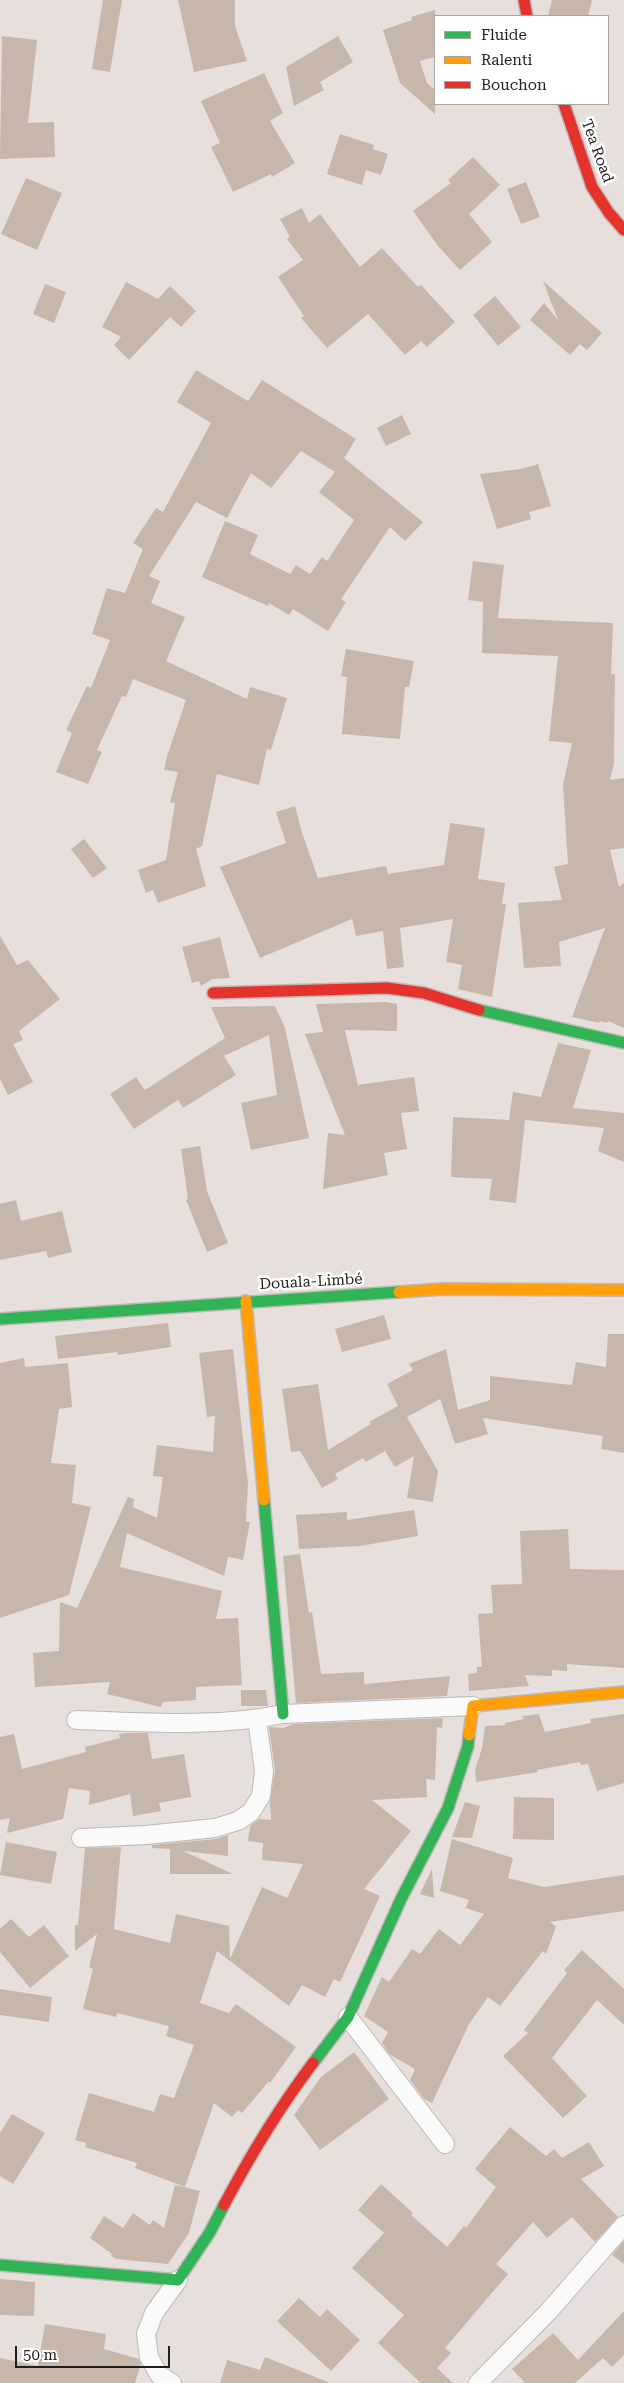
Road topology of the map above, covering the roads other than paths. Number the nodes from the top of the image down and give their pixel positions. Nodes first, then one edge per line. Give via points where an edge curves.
1 (524, 0) edge
2 (527, 15) edge
3 (564, 105) edge
4 (624, 230) edge
5 (213, 993) dead end
6 (624, 1043) edge
7 (624, 1290) edge
8 (246, 1301) junction
9 (0, 1319) edge
10 (624, 1692) edge
11 (473, 1706) junction
12 (283, 1714) junction
13 (257, 1719) junction
14 (76, 1720) dead end
15 (81, 1838) dead end
16 (348, 2017) junction
17 (445, 2144) dead end
18 (624, 2225) edge
19 (0, 2265) edge
20 (178, 2280) junction
21 (172, 2383) edge
22 (478, 2383) edge

1 - 2 main road
3 - 4 main road, Tea Road via 592,186
5 - 6 main road via 387,988 424,993 484,1012
7 - 8 main road, Douala-Limbé via 443,1289
8 - 9 main road, Douala-Limbé
8 - 12 main road
10 - 11 main road
11 - 12 street
11 - 16 main road via 468,1746 448,1808 401,1899
12 - 13 street
13 - 14 street via 212,1723
13 - 15 street via 264,1771 261,1796 251,1812 238,1821 205,1829
16 - 17 street
16 - 20 main road via 292,2091 240,2175 210,2232
18 - 22 street via 549,2311
19 - 20 main road
20 - 21 street via 154,2313 146,2334 149,2358 159,2376

